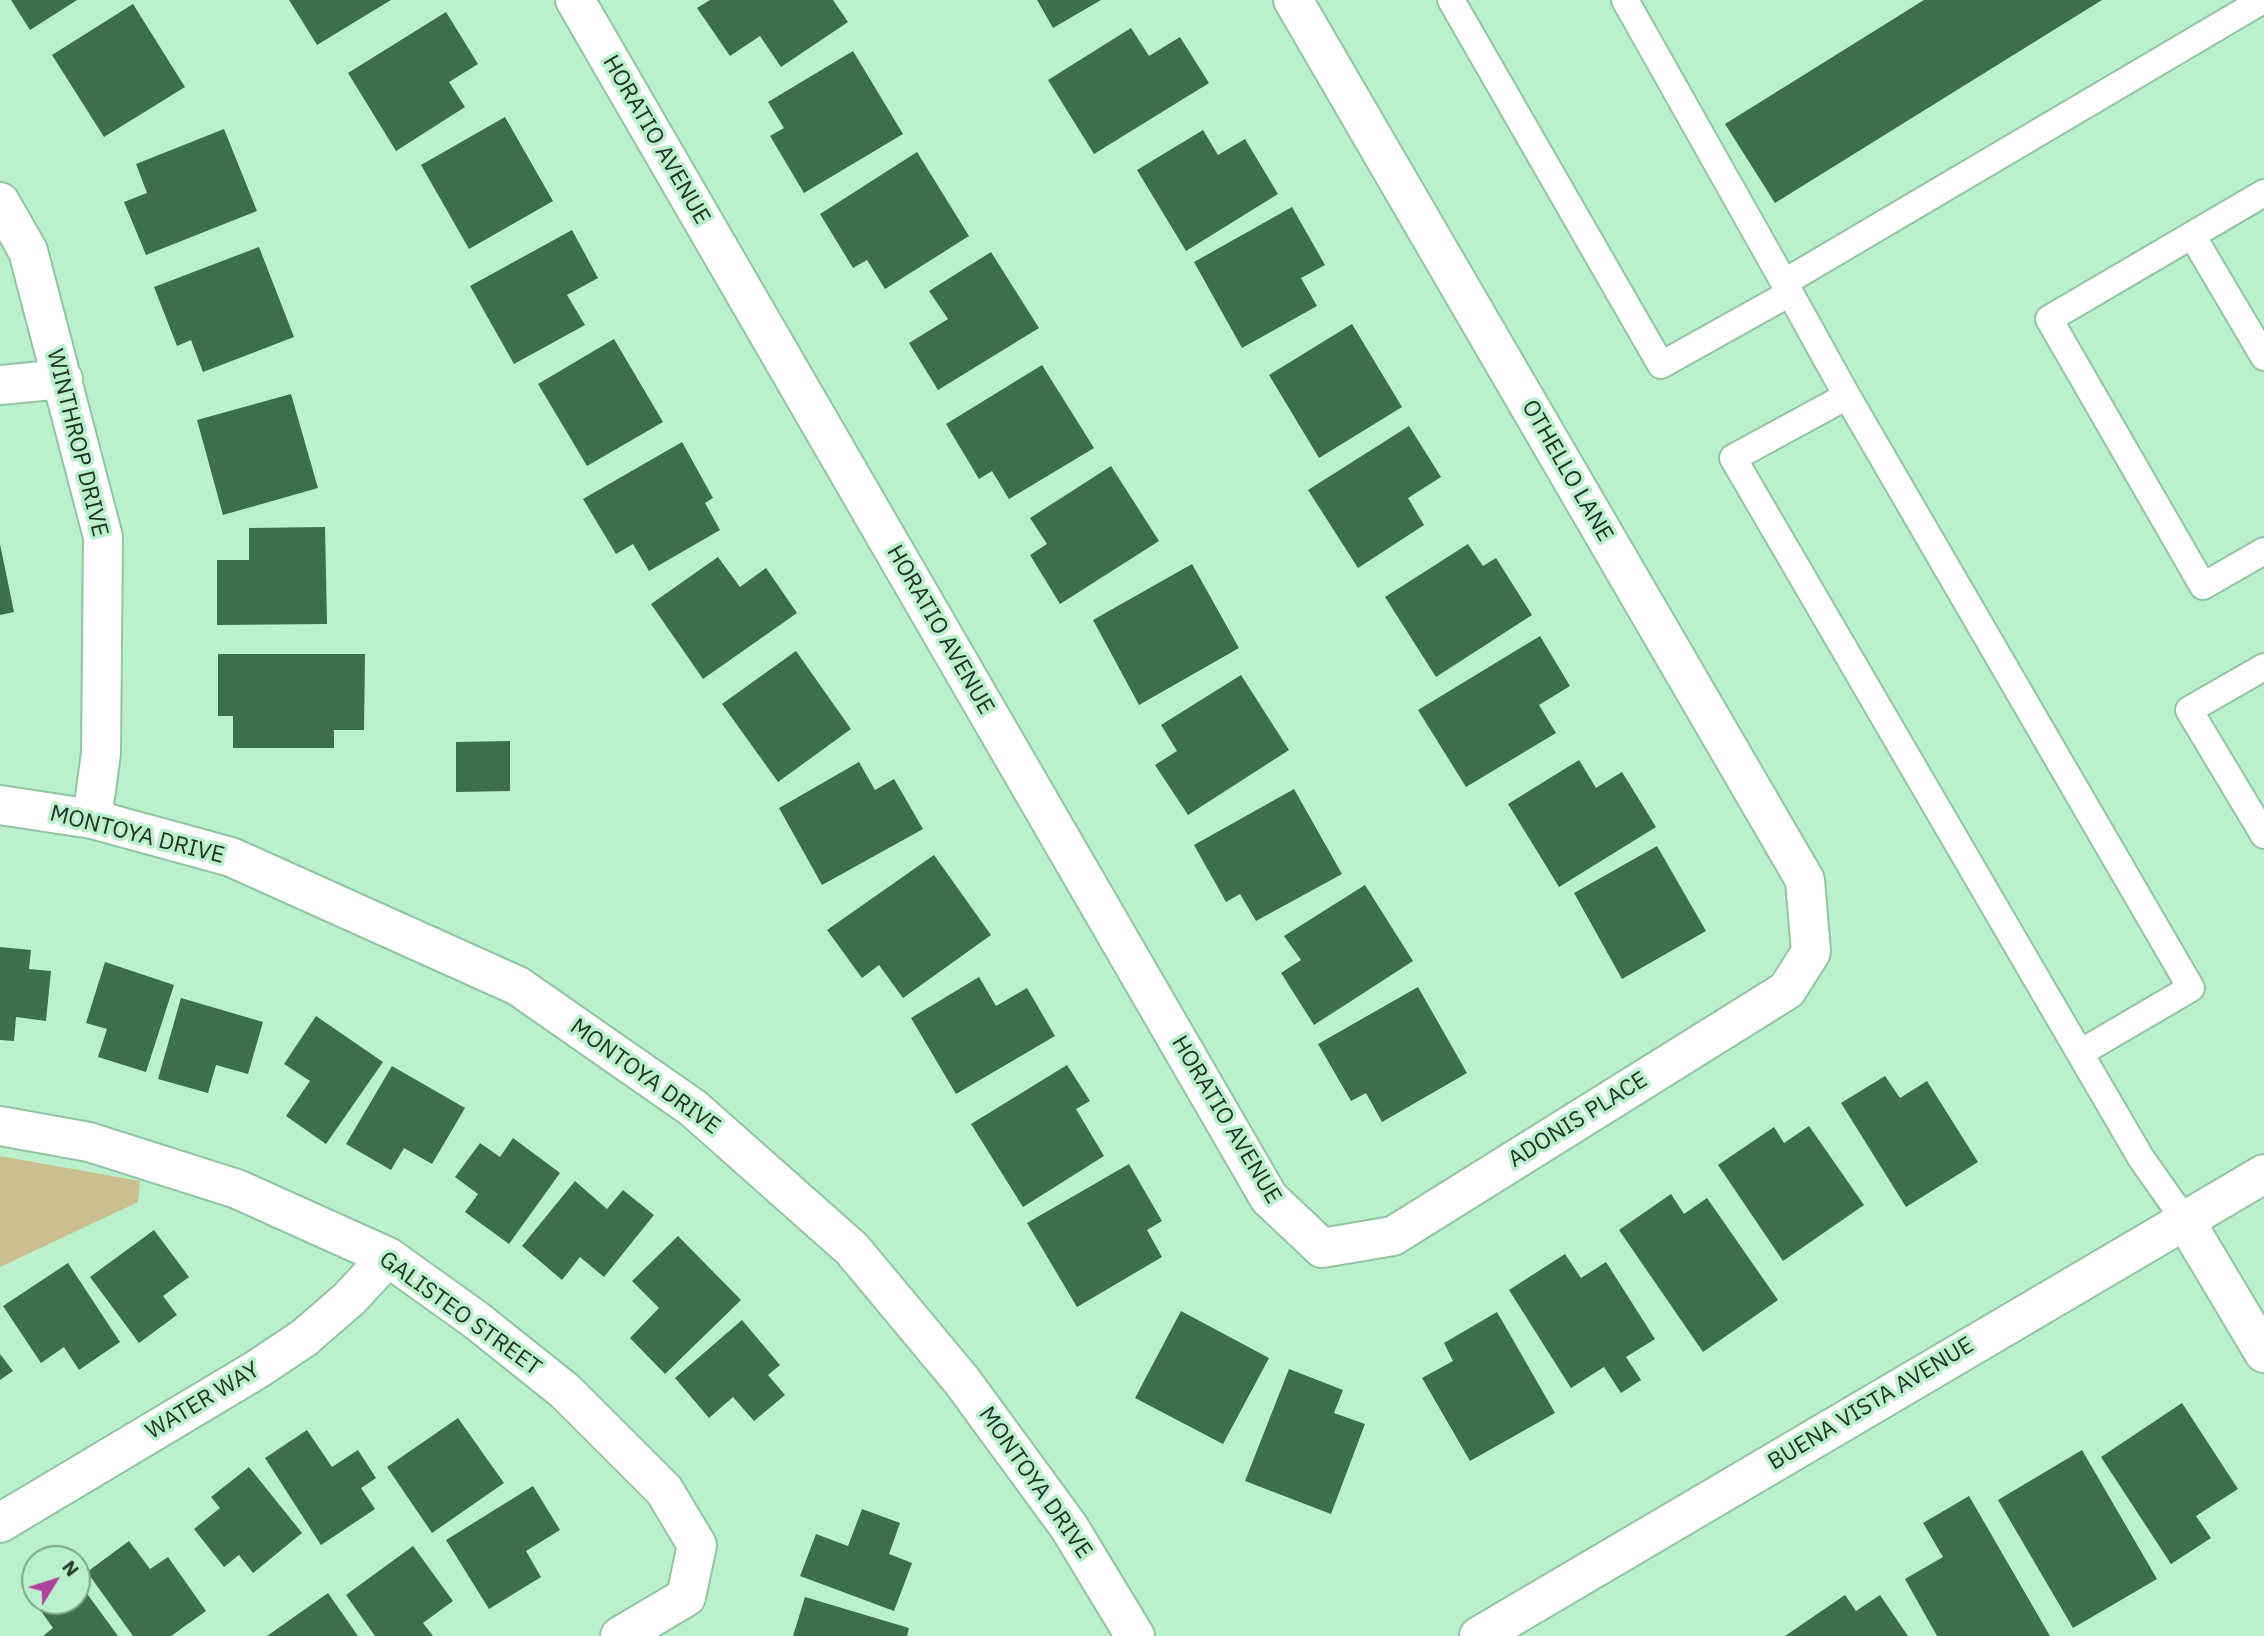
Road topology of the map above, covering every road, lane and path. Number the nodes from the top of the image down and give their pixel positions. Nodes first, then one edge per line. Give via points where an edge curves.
1 (575, 0) edge
2 (1293, 0) edge
3 (1451, 0) edge
4 (1625, 0) edge
5 (2263, 0) edge
6 (2264, 193) edge
7 (0, 202) edge
8 (2192, 235) junction
9 (1788, 288) junction
10 (2264, 358) edge
11 (63, 379) junction
12 (0, 385) edge
13 (1847, 396) junction
14 (2264, 551) edge
15 (2264, 667) edge
16 (0, 805) edge
17 (92, 819) junction
18 (2264, 835) edge
19 (1811, 953) joint
20 (2080, 1054) junction
21 (0, 1126) edge
22 (2264, 1174) edge
23 (2184, 1219) junction
24 (1322, 1248) joint
25 (388, 1257) junction
26 (2264, 1353) edge
27 (0, 1523) edge
28 (620, 1636) edge
29 (1135, 1636) edge
30 (1479, 1636) edge

1 - 24 street, HORATIO AVENUE via 1269,1198
2 - 19 street, OTHELLO LANE via 1805,880
3 - 9 lane via 1661,365
4 - 9 lane
5 - 9 lane
6 - 8 lane
7 - 11 street, WINTHROP DRIVE via 28,251
8 - 10 lane
8 - 14 lane via 2049,319 2203,586
9 - 13 lane
11 - 12 street
11 - 17 street, WINTHROP DRIVE via 103,537 101,753
13 - 20 lane via 2191,988
13 - 20 lane via 1733,458
15 - 18 lane via 2189,710
16 - 17 street, MONTOYA DRIVE
17 - 29 street, MONTOYA DRIVE via 230,857 518,986 693,1108 852,1249 954,1370 1069,1527
19 - 24 street, ADONIS PLACE via 1787,990 1393,1236
20 - 23 lane via 2141,1158
21 - 25 street, GALISTEO STREET via 89,1142 237,1189
22 - 23 street, BUENA VISTA AVENUE
23 - 26 street
23 - 30 street, BUENA VISTA AVENUE
25 - 27 street, WATER WAY via 304,1338
25 - 28 street, GALISTEO STREET via 565,1391 664,1490 697,1545 686,1597

